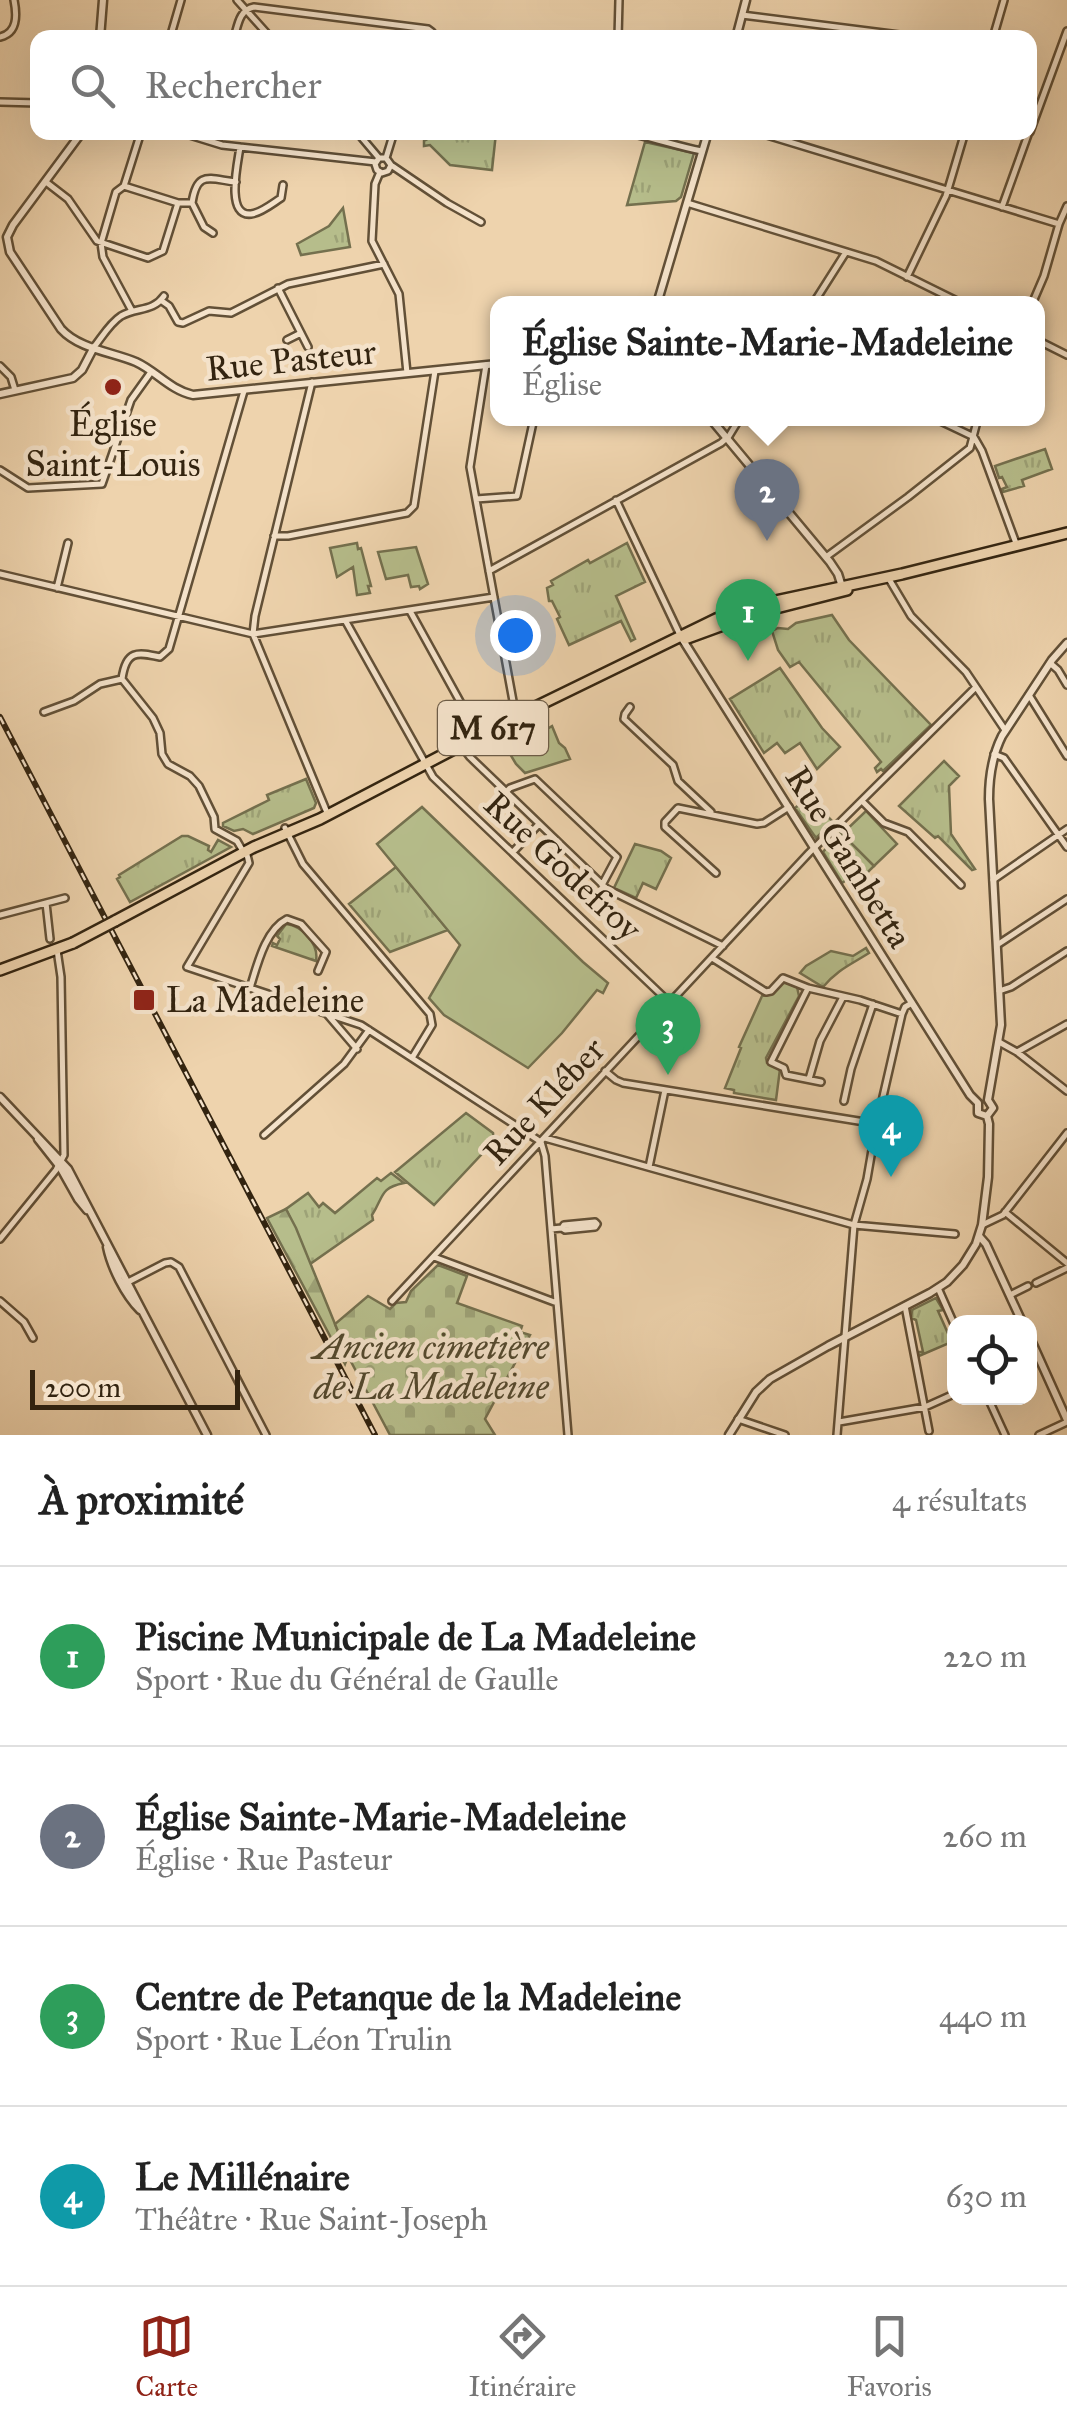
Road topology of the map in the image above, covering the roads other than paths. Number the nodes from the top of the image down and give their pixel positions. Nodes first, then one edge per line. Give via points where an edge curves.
1 (14, 0) edge
2 (103, 0) edge
3 (182, 0) edge
4 (237, 0) edge
5 (619, 0) edge
6 (746, 0) edge
7 (1004, 0) edge
8 (245, 9) junction
9 (742, 15) junction
10 (101, 30) edge
11 (173, 30) edge
12 (236, 30) edge
13 (264, 30) edge
14 (431, 30) edge
15 (618, 30) edge
16 (738, 30) edge
17 (859, 30) edge
18 (995, 30) edge
19 (1067, 31) edge
20 (0, 37) edge
21 (0, 102) edge
22 (30, 103) edge
23 (1037, 113) edge
24 (76, 140) edge
25 (138, 140) edge
26 (216, 140) edge
27 (364, 140) edge
28 (390, 140) edge
29 (658, 140) edge
30 (705, 140) edge
31 (782, 140) edge
32 (962, 140) edge
33 (1027, 140) edge
34 (240, 147) junction
35 (702, 151) junction
36 (381, 159) junction
37 (391, 166) junction
38 (380, 172) junction
39 (46, 182) junction
40 (236, 182) junction
41 (124, 186) junction
42 (282, 186) dead end
43 (948, 190) junction
44 (178, 203) junction
45 (192, 203) junction
46 (687, 203) junction
47 (1067, 206) edge
48 (1002, 207) junction
49 (481, 222) dead end
50 (1059, 224) junction
51 (213, 234) dead end
52 (101, 243) junction
53 (846, 252) junction
54 (384, 264) junction
55 (907, 276) junction
56 (278, 288) junction
57 (659, 296) edge
58 (818, 296) edge
59 (947, 296) edge
60 (1036, 296) edge
61 (206, 304) dead end
62 (132, 311) junction
63 (215, 311) junction
64 (301, 333) junction
65 (287, 340) dead end
66 (94, 347) junction
67 (308, 347) dead end
68 (486, 364) junction
69 (490, 364) edge
70 (0, 366) edge
71 (435, 370) junction
72 (151, 372) junction
73 (406, 373) junction
74 (312, 382) junction
75 (14, 390) junction
76 (244, 391) junction
77 (0, 394) edge
78 (532, 426) edge
79 (717, 426) edge
80 (735, 426) edge
81 (951, 426) edge
82 (975, 426) edge
83 (974, 437) junction
84 (727, 438) junction
85 (0, 470) edge
86 (476, 499) junction
87 (616, 500) junction
88 (1067, 533) edge
89 (274, 536) junction
90 (68, 543) dead end
91 (1017, 546) junction
92 (826, 556) junction
93 (489, 571) junction
94 (0, 574) edge
95 (902, 574) junction
96 (889, 579) junction
97 (57, 588) junction
98 (843, 588) junction
99 (494, 597) junction
100 (409, 610) junction
101 (178, 616) junction
102 (345, 620) junction
103 (253, 634) junction
104 (681, 638) junction
105 (1067, 644) edge
106 (1050, 663) junction
107 (122, 678) junction
108 (1067, 685) edge
109 (976, 687) junction
110 (1029, 694) junction
111 (630, 708) dead end
112 (44, 712) dead end
113 (518, 716) junction
114 (1006, 730) junction
115 (479, 736) junction
116 (461, 745) junction
117 (994, 754) junction
118 (1067, 756) edge
119 (424, 764) junction
120 (506, 792) junction
121 (862, 800) junction
122 (788, 807) junction
123 (327, 813) junction
124 (714, 814) junction
125 (540, 824) junction
126 (1067, 829) edge
127 (286, 830) junction
128 (1058, 835) junction
129 (1067, 846) edge
130 (815, 848) junction
131 (244, 850) junction
132 (512, 852) junction
133 (233, 859) junction
134 (716, 873) dead end
135 (242, 875) junction
136 (993, 880) junction
137 (602, 885) junction
138 (961, 885) dead end
139 (66, 898) dead end
140 (1067, 900) edge
141 (46, 903) junction
142 (0, 915) edge
143 (114, 920) junction
144 (50, 940) dead end
145 (996, 945) junction
146 (723, 946) junction
147 (57, 950) junction
148 (334, 950) dead end
149 (1067, 950) edge
150 (326, 952) junction
151 (712, 958) junction
152 (0, 970) edge
153 (318, 972) dead end
154 (250, 988) junction
155 (808, 988) junction
156 (999, 990) junction
157 (844, 997) junction
158 (670, 1003) junction
159 (912, 1003) junction
160 (873, 1004) junction
161 (325, 1012) junction
162 (902, 1014) junction
163 (1067, 1024) edge
164 (369, 1030) junction
165 (999, 1042) junction
166 (357, 1049) junction
167 (1016, 1052) junction
168 (412, 1059) junction
169 (606, 1071) junction
170 (810, 1079) junction
171 (821, 1082) dead end
172 (666, 1090) junction
173 (1067, 1091) edge
174 (0, 1097) edge
175 (988, 1100) junction
176 (844, 1101) dead end
177 (978, 1103) junction
178 (988, 1116) junction
179 (877, 1124) junction
180 (1067, 1133) edge
181 (264, 1135) dead end
182 (543, 1140) junction
183 (61, 1163) junction
184 (648, 1167) junction
185 (1005, 1212) junction
186 (854, 1225) junction
187 (982, 1225) junction
188 (562, 1228) junction
189 (552, 1229) junction
190 (954, 1234) dead end
191 (979, 1236) junction
192 (0, 1239) edge
193 (434, 1257) junction
194 (1067, 1266) edge
195 (1036, 1282) dead end
196 (126, 1283) junction
197 (1028, 1286) dead end
198 (938, 1288) junction
199 (1010, 1295) junction
200 (0, 1301) edge
201 (392, 1301) dead end
202 (556, 1303) junction
203 (905, 1306) junction
204 (950, 1315) edge
205 (1019, 1315) edge
206 (34, 1338) dead end
207 (846, 1338) junction
208 (1038, 1356) edge
209 (947, 1397) edge
210 (991, 1405) edge
211 (925, 1408) junction
212 (738, 1420) junction
213 (1067, 1421) edge
214 (839, 1422) junction
215 (929, 1431) dead end
216 (207, 1435) edge
217 (266, 1435) edge
218 (568, 1435) edge
219 (728, 1435) edge
220 (785, 1435) edge
221 (837, 1435) edge
222 (1005, 1435) edge
223 (1039, 1435) edge

1 - 20 street via 15,23
2 - 10 street
3 - 11 street
4 - 8 street
5 - 15 street
6 - 9 street
7 - 18 street
8 - 12 street
8 - 13 street
8 - 14 street
9 - 16 street
9 - 17 street
19 - 23 street
21 - 22 street
24 - 39 street
25 - 41 street
26 - 34 street
27 - 36 street
28 - 36 street
29 - 35 street
30 - 35 street
31 - 43 street
32 - 43 street
33 - 48 street
34 - 36 street
34 - 40 street
35 - 46 street
36 - 37 street
36 - 38 street
37 - 38 street
37 - 49 street
38 - 54 street via 371,237
39 - 52 street
39 - 66 street, Rue Pasteur via 10,230 7,245 63,332
40 - 42 street via 236,204 248,214 281,198
40 - 45 street via 201,180
41 - 44 street
41 - 52 street via 116,192
43 - 48 street
43 - 55 street
44 - 45 street
44 - 52 street via 157,255
45 - 51 street
46 - 53 street
46 - 57 street
47 - 50 street
48 - 50 street
50 - 60 street
52 - 62 street
53 - 55 street
53 - 58 street
54 - 56 street
54 - 73 street via 400,298
55 - 59 street
56 - 63 street via 231,313
56 - 64 street
61 - 63 street
62 - 63 street via 163,298 180,323
62 - 66 street
64 - 65 street
64 - 67 street
66 - 72 street, Rue Pasteur
66 - 75 street via 73,378
68 - 69 street, Rue Pasteur
68 - 71 street, Rue Pasteur
68 - 86 street via 470,463
70 - 75 street
71 - 73 street, Rue Pasteur
71 - 89 street via 412,510
72 - 76 street, Rue Pasteur via 188,394
72 - 85 street via 131,400 102,484 28,488
73 - 74 street, Rue Pasteur
74 - 76 street, Rue Pasteur
74 - 89 street
75 - 77 street
76 - 101 street
78 - 86 street via 517,496
79 - 84 street
80 - 84 street
81 - 83 street
82 - 83 street
83 - 91 street
83 - 92 street via 972,446
84 - 87 street
84 - 92 street
86 - 93 street
87 - 93 street
87 - 104 street
88 - 91 main road, M 617
89 - 103 street
90 - 97 street
91 - 95 main road, M 617
92 - 98 street
93 - 99 street
94 - 97 street
95 - 96 main road, M 617
95 - 98 main road, M 617
96 - 98 main road, M 617
96 - 109 street via 911,616
97 - 101 street
98 - 104 main road, M 617
99 - 100 street
99 - 113 street
100 - 102 street
100 - 115 street
101 - 103 street
101 - 107 street via 168,651 132,655
102 - 103 street
102 - 119 street, Rue Godefroy
103 - 123 street
104 - 113 main road, M 617
104 - 122 street, Rue Gambetta
105 - 106 street
106 - 108 street
106 - 110 street
107 - 112 street
107 - 131 street via 154,718 168,764 194,779 215,829
109 - 114 street
109 - 121 street, Rue Kléber
110 - 114 street
110 - 118 street
111 - 124 street via 624,719
113 - 115 main road, M 617
114 - 117 street
115 - 116 main road, M 617
116 - 119 main road, M 617
116 - 120 street
117 - 128 street via 1004,758
117 - 136 street
119 - 123 main road, M 617
119 - 132 street, Rue Godefroy
120 - 125 street
120 - 137 street via 536,779 617,857
121 - 130 street, Rue Kléber
121 - 138 street via 884,823 908,832
122 - 124 street via 757,824
122 - 130 street, Rue Gambetta
123 - 127 main road, M 617
124 - 134 street via 678,808 665,822
125 - 132 street
125 - 137 street
126 - 128 street
127 - 131 main road, M 617
127 - 168 street via 299,860 431,1017
128 - 129 street
128 - 136 street
130 - 146 street, Rue Kléber
130 - 159 street, Rue Gambetta
131 - 133 main road, M 617
131 - 135 street via 249,860
131 - 143 main road, M 617
132 - 158 street, Rue Godefroy
133 - 135 street
133 - 143 main road, M 617
135 - 154 street via 187,967
136 - 145 street
137 - 146 street
139 - 141 street
140 - 145 street
141 - 142 street
141 - 144 street
143 - 147 main road, M 617, bridge
145 - 156 street
146 - 151 street, Rue Kléber
147 - 152 main road, M 617
147 - 183 street
148 - 150 street
149 - 156 street
150 - 153 street
150 - 154 street via 301,924 284,920
151 - 155 street via 766,992 783,978
151 - 158 street, Rue Kléber
154 - 161 street
155 - 157 street
155 - 170 street via 771,1062 786,1075
156 - 165 street
157 - 160 street
157 - 170 street via 820,1041
158 - 169 street, Rue Kléber
159 - 162 street
159 - 177 street, Rue Gambetta
160 - 162 street
160 - 176 street
161 - 164 street
161 - 166 street
162 - 179 street
163 - 167 street
164 - 166 street
164 - 168 street
165 - 167 street
165 - 175 street
166 - 181 street
167 - 173 street
168 - 182 street
169 - 172 street via 620,1082
169 - 182 street, Rue Kléber
170 - 171 street
172 - 179 street
172 - 184 street
174 - 183 street
175 - 177 street
175 - 178 street
177 - 178 street via 978,1113
178 - 187 street
179 - 186 street
180 - 185 street
182 - 184 street
182 - 189 street
182 - 193 street, Rue Kléber
183 - 192 street
183 - 196 street
184 - 186 street
185 - 187 street
185 - 194 street
186 - 190 street
186 - 207 street
187 - 191 street
188 - 188 street via 564,1225 597,1224 595,1227
188 - 189 street
189 - 202 street
191 - 198 street via 963,1266
191 - 199 street
193 - 201 street, Rue Kléber
193 - 202 street
194 - 195 street
196 - 216 street
196 - 217 street via 165,1263 179,1267
197 - 199 street
198 - 203 street
198 - 204 street
199 - 205 street
200 - 206 street
202 - 218 street
203 - 207 street
203 - 211 street
207 - 212 street via 770,1380
207 - 214 street
208 - 213 street
209 - 211 street
210 - 222 street
211 - 214 street
211 - 215 street
212 - 219 street
212 - 220 street
213 - 223 street
214 - 221 street

